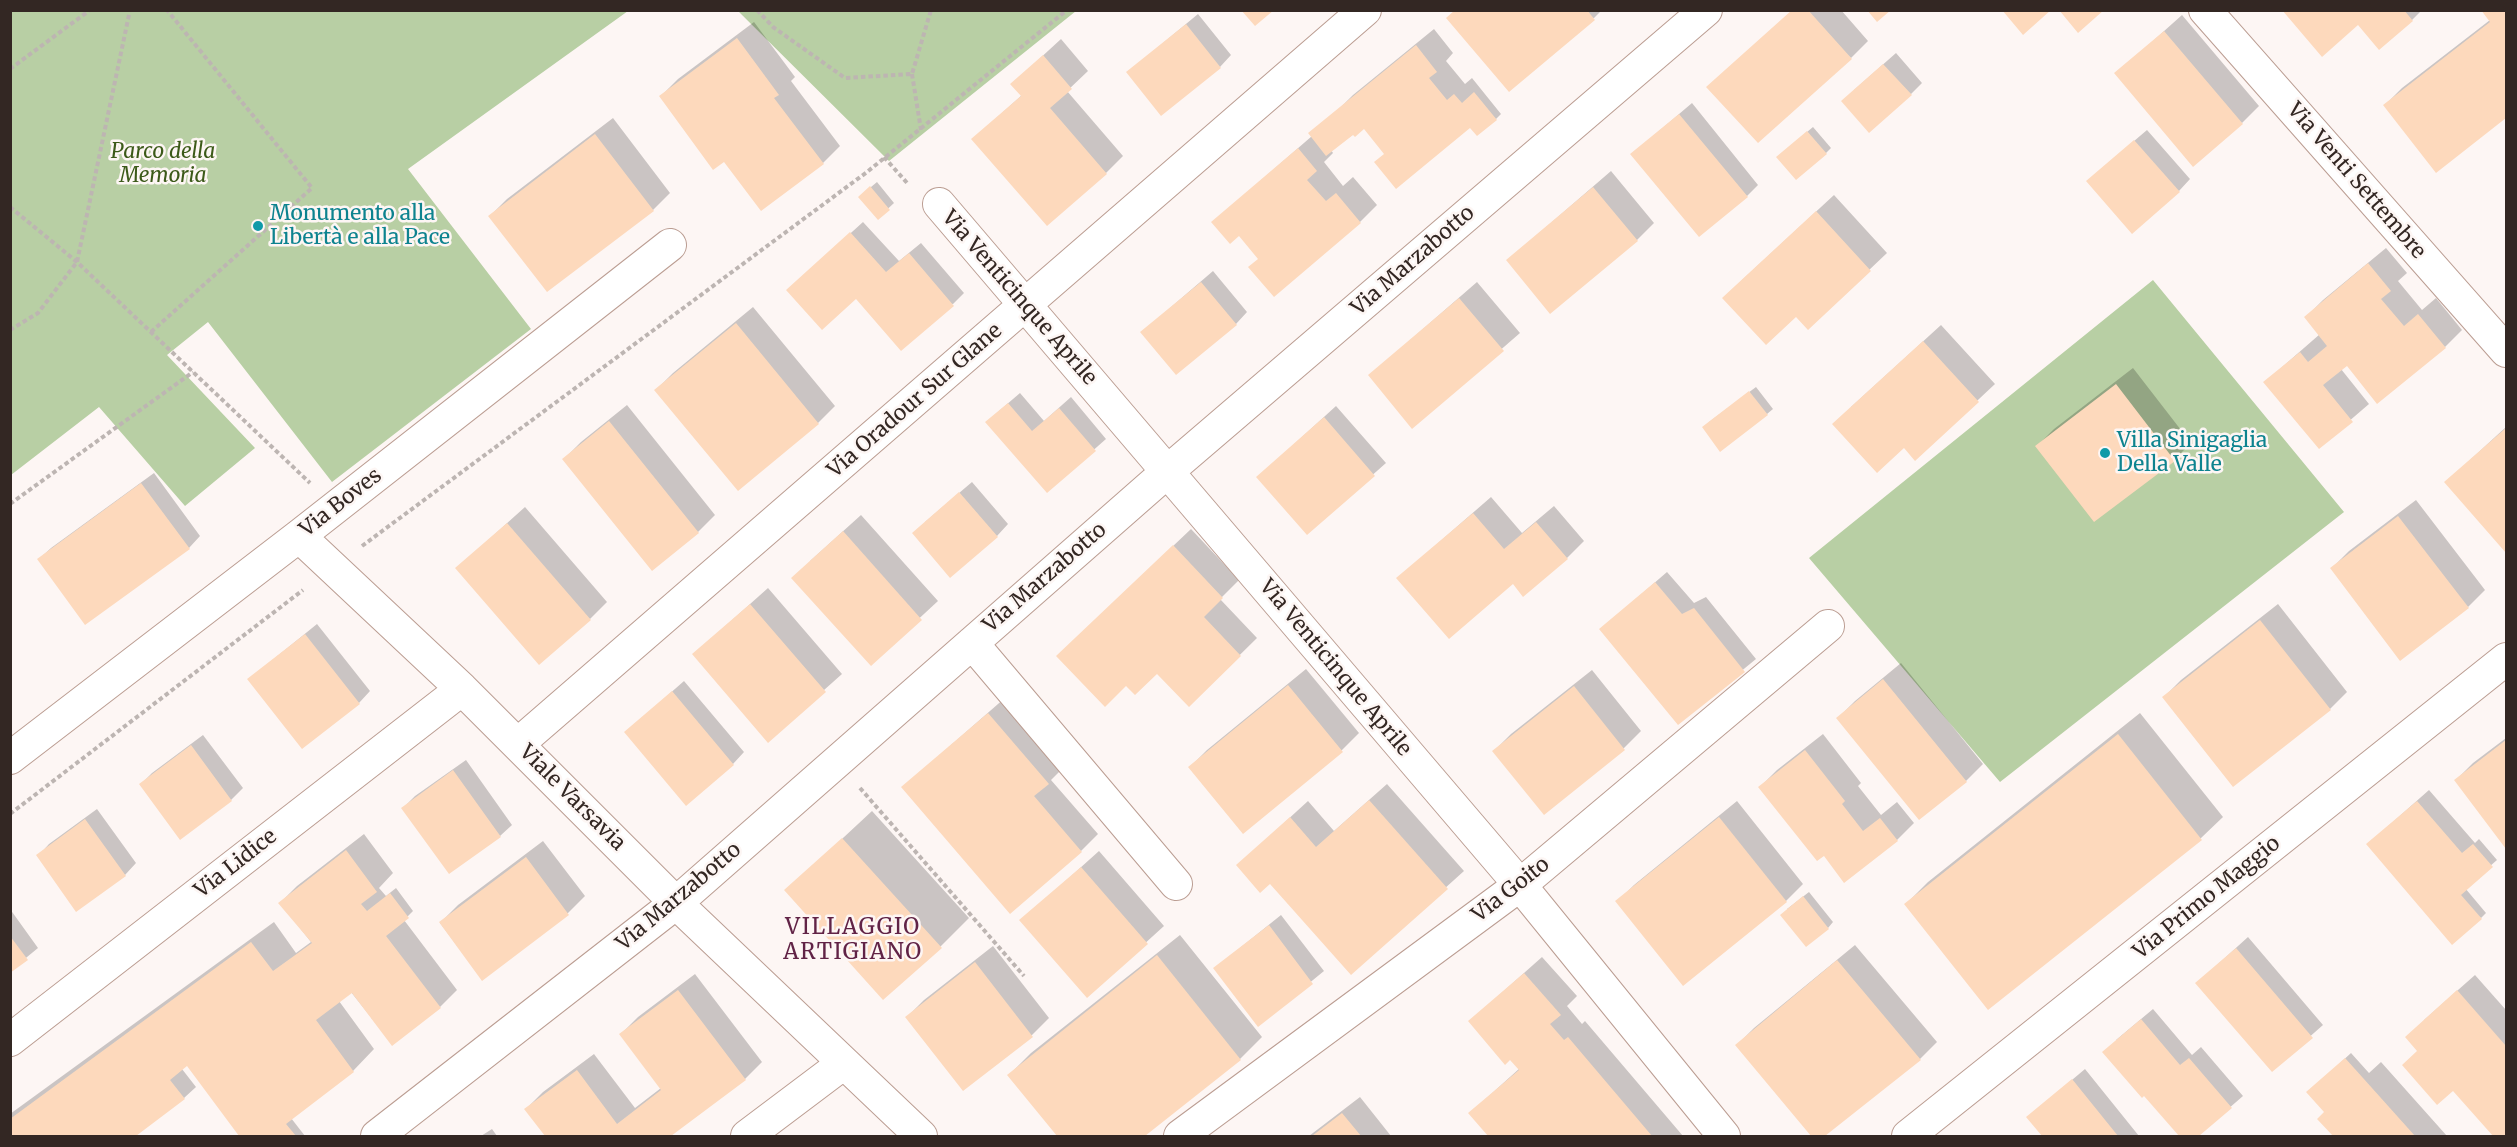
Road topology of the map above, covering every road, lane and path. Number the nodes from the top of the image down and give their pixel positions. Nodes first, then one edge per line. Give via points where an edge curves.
1 (90, 10) edge
2 (130, 10) edge
3 (167, 10) edge
4 (757, 10) edge
5 (931, 10) edge
6 (1067, 10) edge
7 (1365, 10) edge
8 (1706, 10) edge
9 (2205, 10) edge
10 (10, 69) edge
11 (912, 74) junction
12 (921, 130) junction
13 (939, 204) dead end
14 (10, 207) edge
15 (670, 245) dead end
16 (77, 262) junction
17 (1027, 305) junction
18 (10, 330) edge
19 (151, 333) junction
20 (2506, 351) edge
21 (193, 372) junction
22 (1168, 471) junction
23 (10, 504) edge
24 (336, 507) junction
25 (299, 536) junction
26 (333, 568) junction
27 (1828, 626) dead end
28 (972, 643) junction
29 (2506, 659) edge
30 (462, 689) junction
31 (518, 744) junction
32 (10, 758) edge
33 (854, 781) dead end
34 (10, 814) edge
35 (1176, 884) dead end
36 (1520, 885) junction
37 (676, 903) junction
38 (1024, 976) dead end
39 (10, 1040) edge
40 (843, 1063) junction
41 (377, 1137) edge
42 (747, 1137) edge
43 (921, 1137) edge
44 (1180, 1137) edge
45 (1724, 1137) edge
46 (1908, 1137) edge

1 - 10 path
2 - 16 path
3 - 19 path via 312,188
4 - 11 path via 773,27 845,78
5 - 11 path
6 - 12 path
7 - 17 street, Via Oradour Sur Glane
8 - 22 street, Via Marzabotto
9 - 20 street, Via Venti Settembre
11 - 12 path
12 - 26 path
13 - 17 street, Via Venticinque Aprile
14 - 16 path
15 - 24 street, Via Boves
16 - 18 path via 38,313
16 - 19 path
17 - 22 street, Via Venticinque Aprile
17 - 31 street, Via Oradour Sur Glane
19 - 21 path
21 - 23 path
21 - 24 path
22 - 28 street, Via Marzabotto
22 - 36 street, Via Venticinque Aprile
24 - 25 street, Via Boves
25 - 26 street, Viale Varsavia
25 - 32 street, Via Boves
26 - 30 street, Viale Varsavia
26 - 34 path
27 - 36 street, Via Goito
28 - 35 street
28 - 37 street, Via Marzabotto
29 - 46 street, Via Primo Maggio
30 - 31 street, Viale Varsavia
30 - 39 street, Via Lidice
31 - 37 street, Viale Varsavia
33 - 38 path
36 - 44 street, Via Goito
36 - 45 street, Via Venticinque Aprile
37 - 40 street, Viale Varsavia
37 - 41 street, Via Marzabotto
40 - 42 street
40 - 43 street, Viale Varsavia

